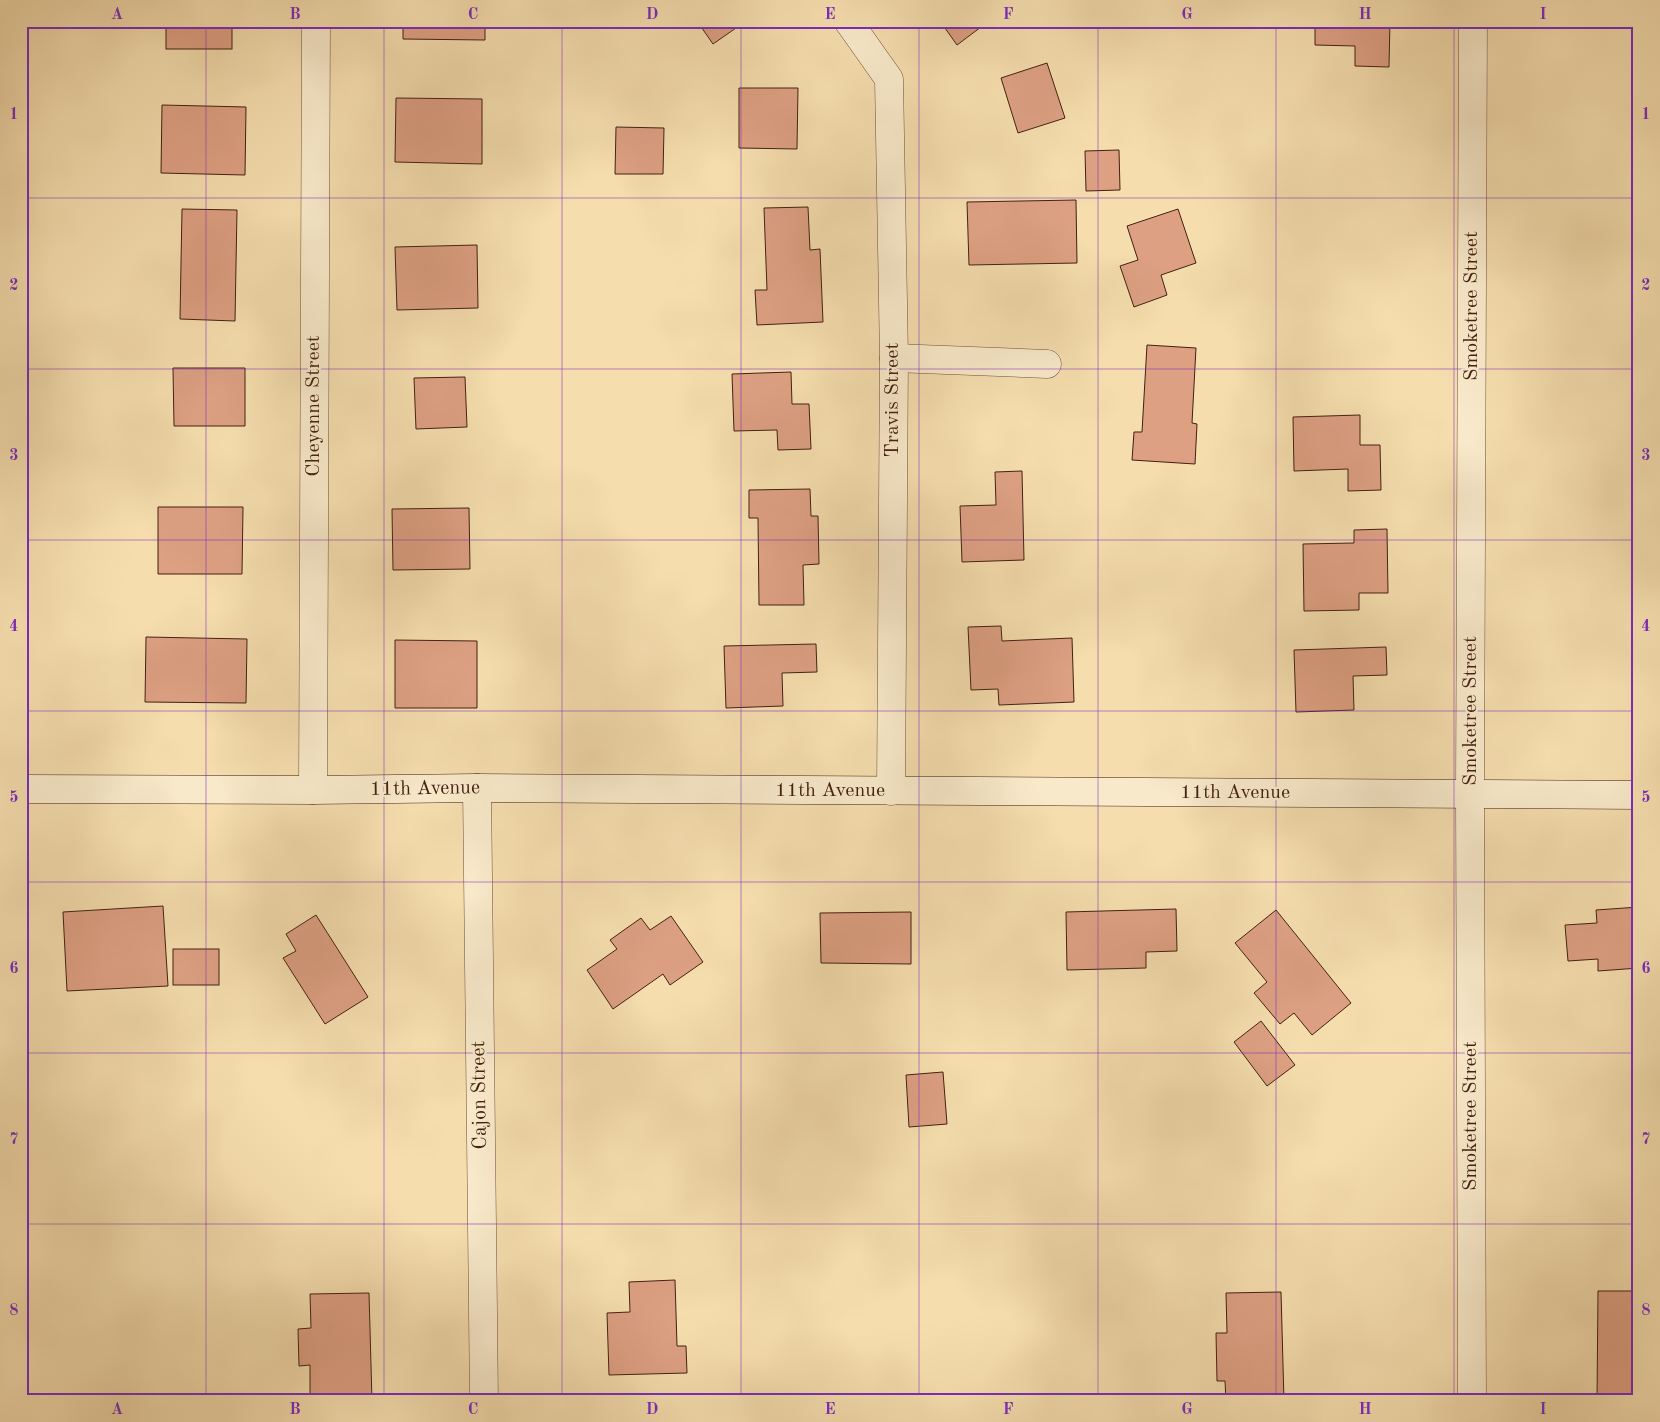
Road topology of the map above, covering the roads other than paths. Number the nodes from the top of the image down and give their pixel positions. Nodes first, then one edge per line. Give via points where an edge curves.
1 (316, 21) edge
2 (848, 21) edge
3 (1473, 21) edge
4 (894, 358) junction
5 (1047, 364) dead end
6 (477, 788) junction
7 (21, 790) edge
8 (313, 790) junction
9 (891, 792) junction
10 (1470, 794) junction
11 (1639, 795) edge
12 (484, 1401) edge
13 (1472, 1401) edge

1 - 8 street, Cheyenne Street
2 - 4 street, Travis Street via 889,79
3 - 10 street, Smoketree Street
4 - 5 street
4 - 9 street, Travis Street
6 - 8 street, 11th Avenue
6 - 9 street, 11th Avenue
6 - 12 street, Cajon Street
7 - 8 street, 11th Avenue
9 - 10 street, 11th Avenue
10 - 11 street, 11th Avenue
10 - 13 street, Smoketree Street

